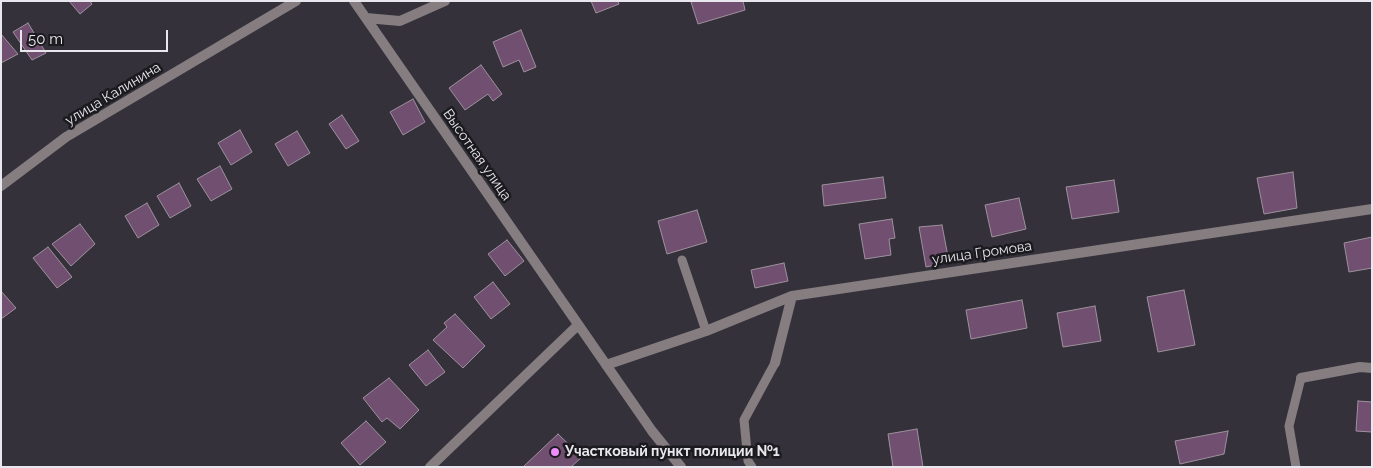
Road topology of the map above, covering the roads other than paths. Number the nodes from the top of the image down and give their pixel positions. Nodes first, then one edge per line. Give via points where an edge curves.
1 (296, 1) edge
2 (354, 1) edge
3 (445, 1) edge
4 (366, 18) junction
5 (1, 186) edge
6 (1372, 209) edge
7 (682, 260) dead end
8 (792, 296) junction
9 (578, 325) junction
10 (706, 331) junction
11 (775, 363) joint
12 (606, 365) junction
13 (1372, 368) edge
14 (1301, 378) joint
15 (430, 467) edge
16 (681, 467) edge
17 (752, 467) edge
18 (1296, 467) edge

1 - 5 street, улица Калинина via 66,137
2 - 4 street, Высотная улица
3 - 4 street via 400,21
4 - 9 street, Высотная улица
6 - 8 street, улица Громова
7 - 10 lane
8 - 10 street, улица Громова
8 - 11 street
9 - 12 street, Высотная улица
9 - 15 street
10 - 12 street, улица Громова
11 - 17 lane via 744,420 748,461
12 - 16 street, Высотная улица
13 - 14 street via 1360,367
14 - 18 lane via 1289,426

